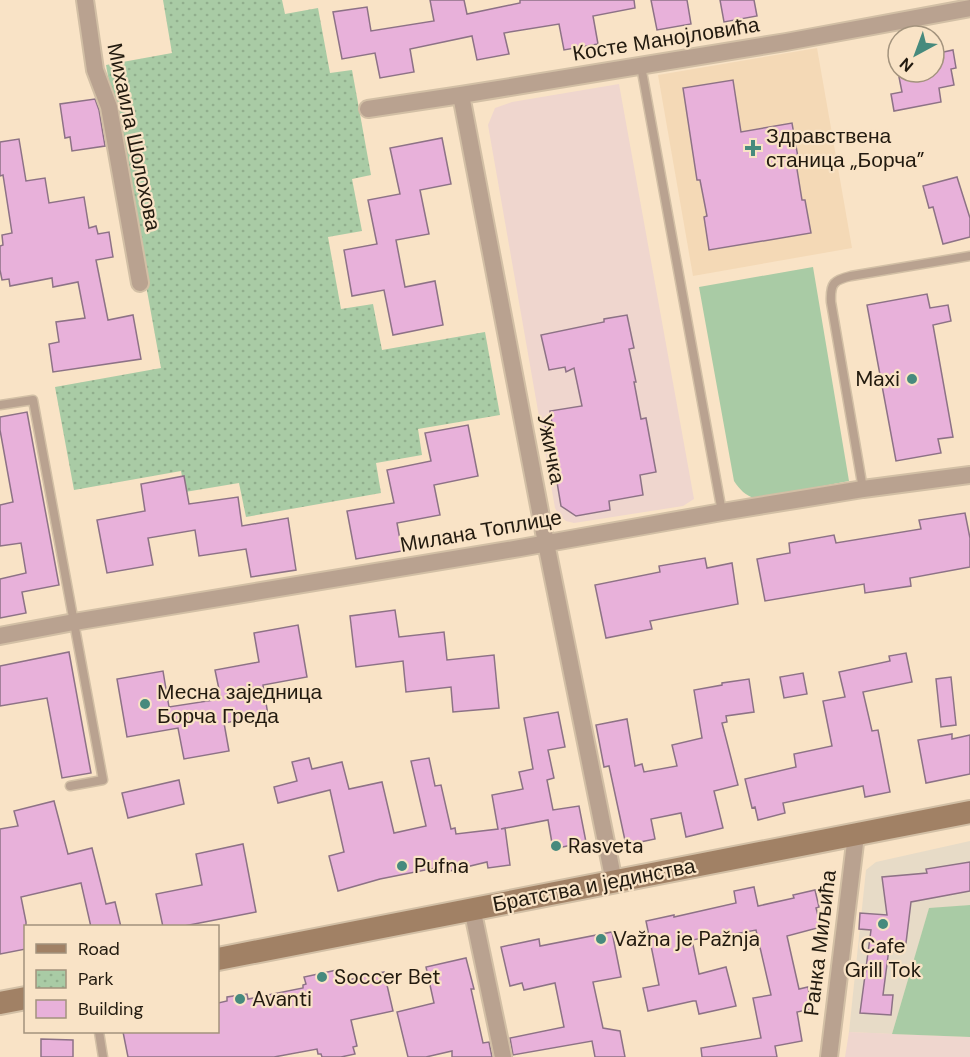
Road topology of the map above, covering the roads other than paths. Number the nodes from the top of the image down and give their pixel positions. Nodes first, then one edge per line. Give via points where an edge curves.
1 (85, 0) edge
2 (970, 8) edge
3 (641, 66) junction
4 (461, 95) junction
5 (368, 108) dead end
6 (970, 256) edge
7 (140, 283) dead end
8 (0, 405) edge
9 (970, 474) edge
10 (863, 489) junction
11 (722, 512) junction
12 (546, 543) junction
13 (74, 622) junction
14 (0, 636) edge
15 (70, 786) dead end
16 (970, 812) edge
17 (856, 834) junction
18 (614, 882) junction
19 (472, 908) junction
20 (219, 959) edge
21 (24, 998) edge
22 (0, 1003) edge
23 (99, 1033) edge
24 (103, 1057) edge
25 (503, 1057) edge
26 (829, 1057) edge

1 - 7 street, Михаила Шолохова via 95,70 109,107
2 - 3 street, Косте Манојловића
3 - 4 street, Косте Манојловића
3 - 11 lane
4 - 5 street, Косте Манојловића
4 - 12 street, Ужичка
6 - 10 lane via 851,276 833,284 830,290
8 - 13 lane via 33,400
9 - 10 street, Милана Топлице
10 - 11 street, Милана Топлице
11 - 12 street, Милана Топлице
12 - 13 street, Милана Топлице
12 - 18 street, Ужичка
13 - 14 street, Милана Топлице
13 - 15 lane via 103,780
16 - 17 street, Братства и јединства
17 - 18 street, Братства и јединства
17 - 26 street, Ранка Миљића
18 - 19 street, Братства и јединства
19 - 20 street, Братства и јединства
19 - 25 street
21 - 22 street
23 - 24 lane

